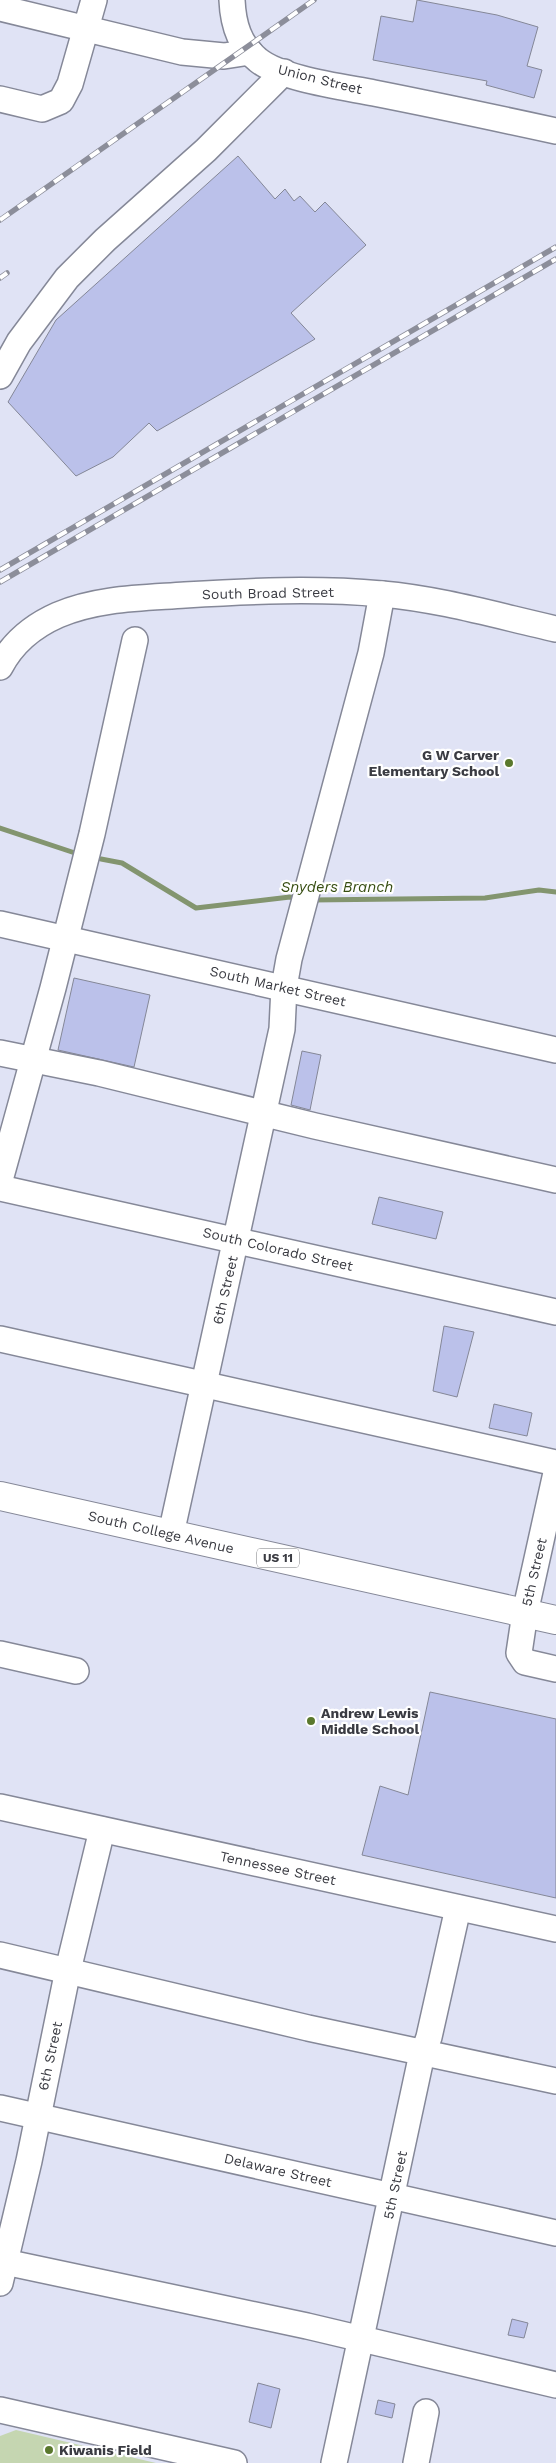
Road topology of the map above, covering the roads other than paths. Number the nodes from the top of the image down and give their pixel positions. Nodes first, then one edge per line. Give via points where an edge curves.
1 (94, 0) edge
2 (232, 0) edge
3 (0, 8) edge
4 (86, 29) junction
5 (250, 52) junction
6 (284, 72) junction
7 (0, 99) edge
8 (556, 131) edge
9 (0, 376) edge
10 (382, 594) junction
11 (556, 629) edge
12 (135, 640) dead end
13 (0, 667) edge
14 (0, 924) edge
15 (66, 938) junction
16 (284, 987) junction
17 (556, 1050) edge
18 (0, 1052) edge
19 (33, 1060) junction
20 (264, 1114) junction
21 (0, 1180) edge
22 (556, 1180) edge
23 (0, 1188) edge
24 (236, 1240) junction
25 (556, 1312) edge
26 (0, 1338) edge
27 (204, 1384) junction
28 (556, 1463) edge
29 (556, 1473) edge
30 (0, 1496) edge
31 (171, 1534) junction
32 (525, 1613) junction
33 (556, 1620) edge
34 (0, 1654) edge
35 (556, 1669) edge
36 (76, 1671) dead end
37 (0, 1807) edge
38 (102, 1830) junction
39 (458, 1908) junction
40 (556, 1929) edge
41 (0, 1955) edge
42 (68, 1970) junction
43 (424, 2052) junction
44 (556, 2081) edge
45 (0, 2108) edge
46 (37, 2116) junction
47 (392, 2196) junction
48 (556, 2234) edge
49 (2, 2269) edge
50 (362, 2339) junction
51 (556, 2385) edge
52 (0, 2410) edge
53 (426, 2412) dead end
54 (234, 2463) edge
55 (334, 2463) edge
56 (416, 2463) edge

1 - 4 street
2 - 5 street via 232,17
3 - 4 street
4 - 5 street via 182,52 224,56
4 - 7 street via 70,84 61,101 42,109
5 - 6 street, Union Street via 266,65
6 - 8 street, Union Street
6 - 9 street via 206,150 67,278 19,342
10 - 11 street, South Broad Street via 443,603
10 - 13 street, South Broad Street via 239,592 130,599 82,607 59,615 20,638
10 - 16 street, 6th Street via 371,653
12 - 15 street
14 - 15 street, South Market Street
15 - 16 street, South Market Street
15 - 19 street
16 - 17 street, South Market Street
16 - 20 street, 6th Street via 283,1023
18 - 19 street
19 - 20 street
19 - 21 street
20 - 22 street
20 - 24 street, 6th Street
23 - 24 street, South Colorado Street
24 - 25 street, South Colorado Street
24 - 27 street, 6th Street
26 - 27 street
27 - 28 street
27 - 31 street, 6th Street
29 - 32 street, 5th Street
30 - 31 main road, South College Avenue / US 11
31 - 32 main road, South College Avenue / US 11
32 - 33 main road, South College Avenue / US 11
32 - 35 street, 5th Street via 518,1653 525,1662
34 - 36 street
37 - 38 street, Tennessee Street
38 - 39 street, Tennessee Street
38 - 42 street, 6th Street
39 - 40 street, Tennessee Street
39 - 43 street, 5th Street
41 - 42 street
42 - 43 street via 308,2028
42 - 46 street, 6th Street
43 - 44 street
43 - 47 street, 5th Street
45 - 46 street, Delaware Street
46 - 47 street, Delaware Street
46 - 49 street, 6th Street
47 - 48 street, Delaware Street
47 - 50 street, 5th Street
49 - 50 street
50 - 51 street
50 - 55 street, 5th Street
52 - 54 street
53 - 56 street

